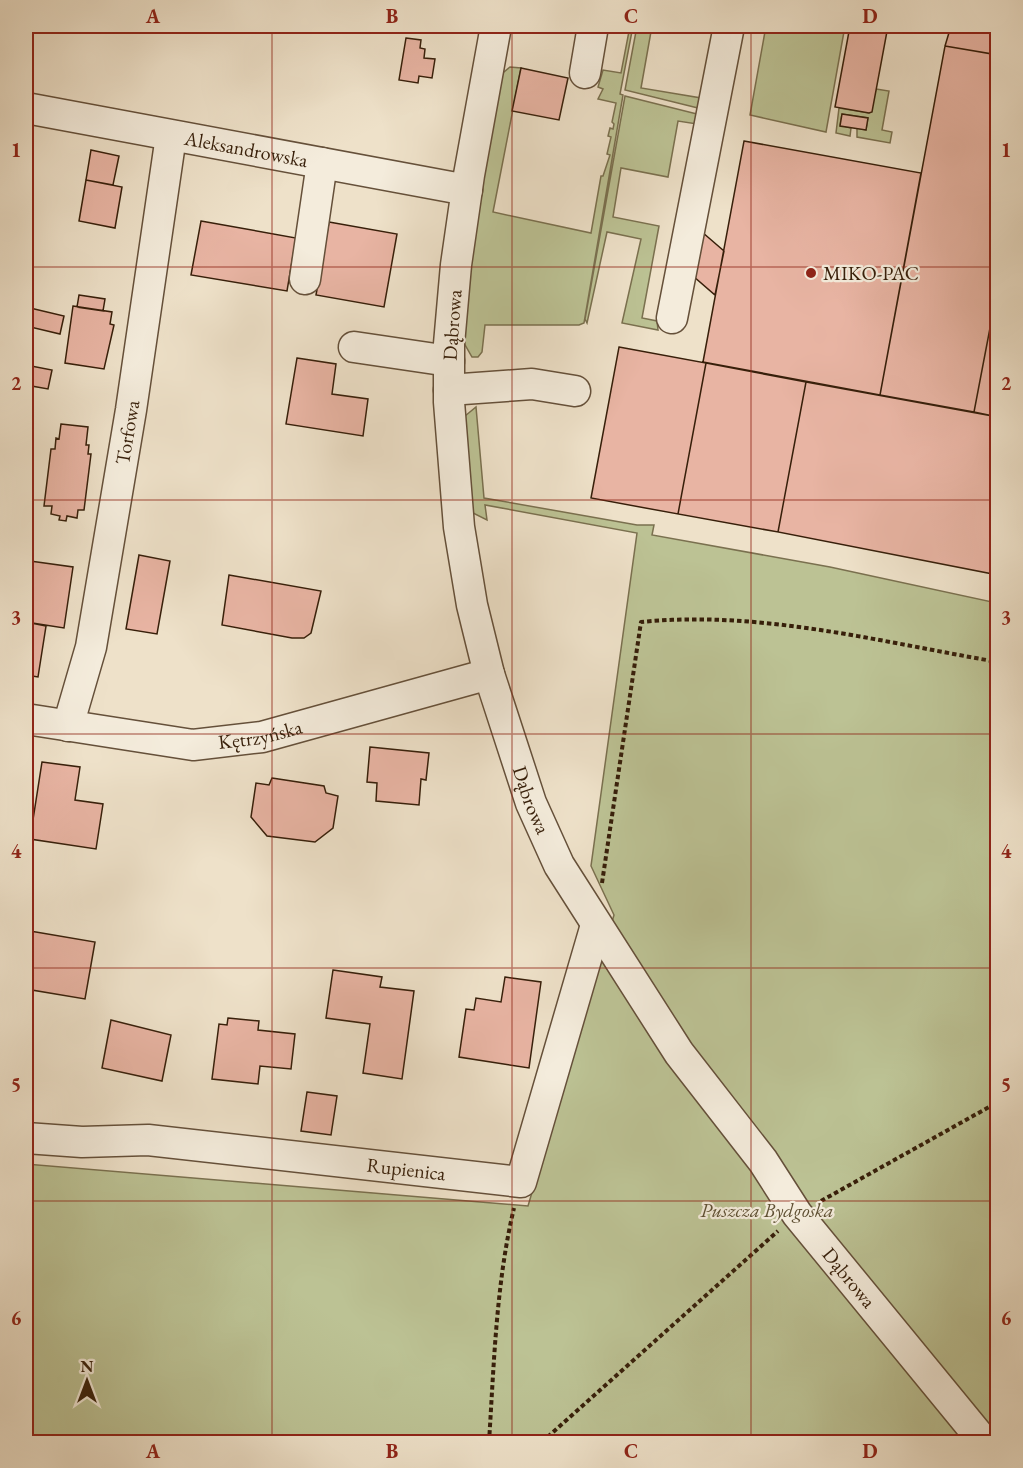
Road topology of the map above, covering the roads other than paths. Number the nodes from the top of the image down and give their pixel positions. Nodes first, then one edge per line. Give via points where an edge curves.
1 (496, 26) edge
2 (593, 26) edge
3 (729, 26) edge
4 (585, 73) dead end
5 (26, 108) edge
6 (171, 136) junction
7 (322, 163) junction
8 (467, 190) junction
9 (304, 279) dead end
10 (672, 318) dead end
11 (354, 347) dead end
12 (449, 375) junction
13 (575, 391) dead end
14 (489, 674) junction
15 (26, 719) edge
16 (68, 726) junction
17 (596, 925) junction
18 (26, 1138) edge
19 (984, 1443) edge

1 - 8 street, Dąbrowa
2 - 4 street
3 - 10 street
5 - 6 street, Aleksandrowska
6 - 7 street, Aleksandrowska
6 - 16 street, Torfowa via 92,647
7 - 8 street, Aleksandrowska
7 - 9 street
8 - 12 street, Dąbrowa via 456,265
11 - 12 street
12 - 13 street
12 - 14 street, Dąbrowa via 459,527 472,606
14 - 16 street, Kętrzyńska via 262,737 193,745
14 - 17 street, Dąbrowa via 531,803 559,865
15 - 16 street, Kętrzyńska
17 - 18 street, Rupienica via 521,1182 148,1140 82,1142
17 - 19 street, Dąbrowa via 679,1053 763,1161 797,1214

